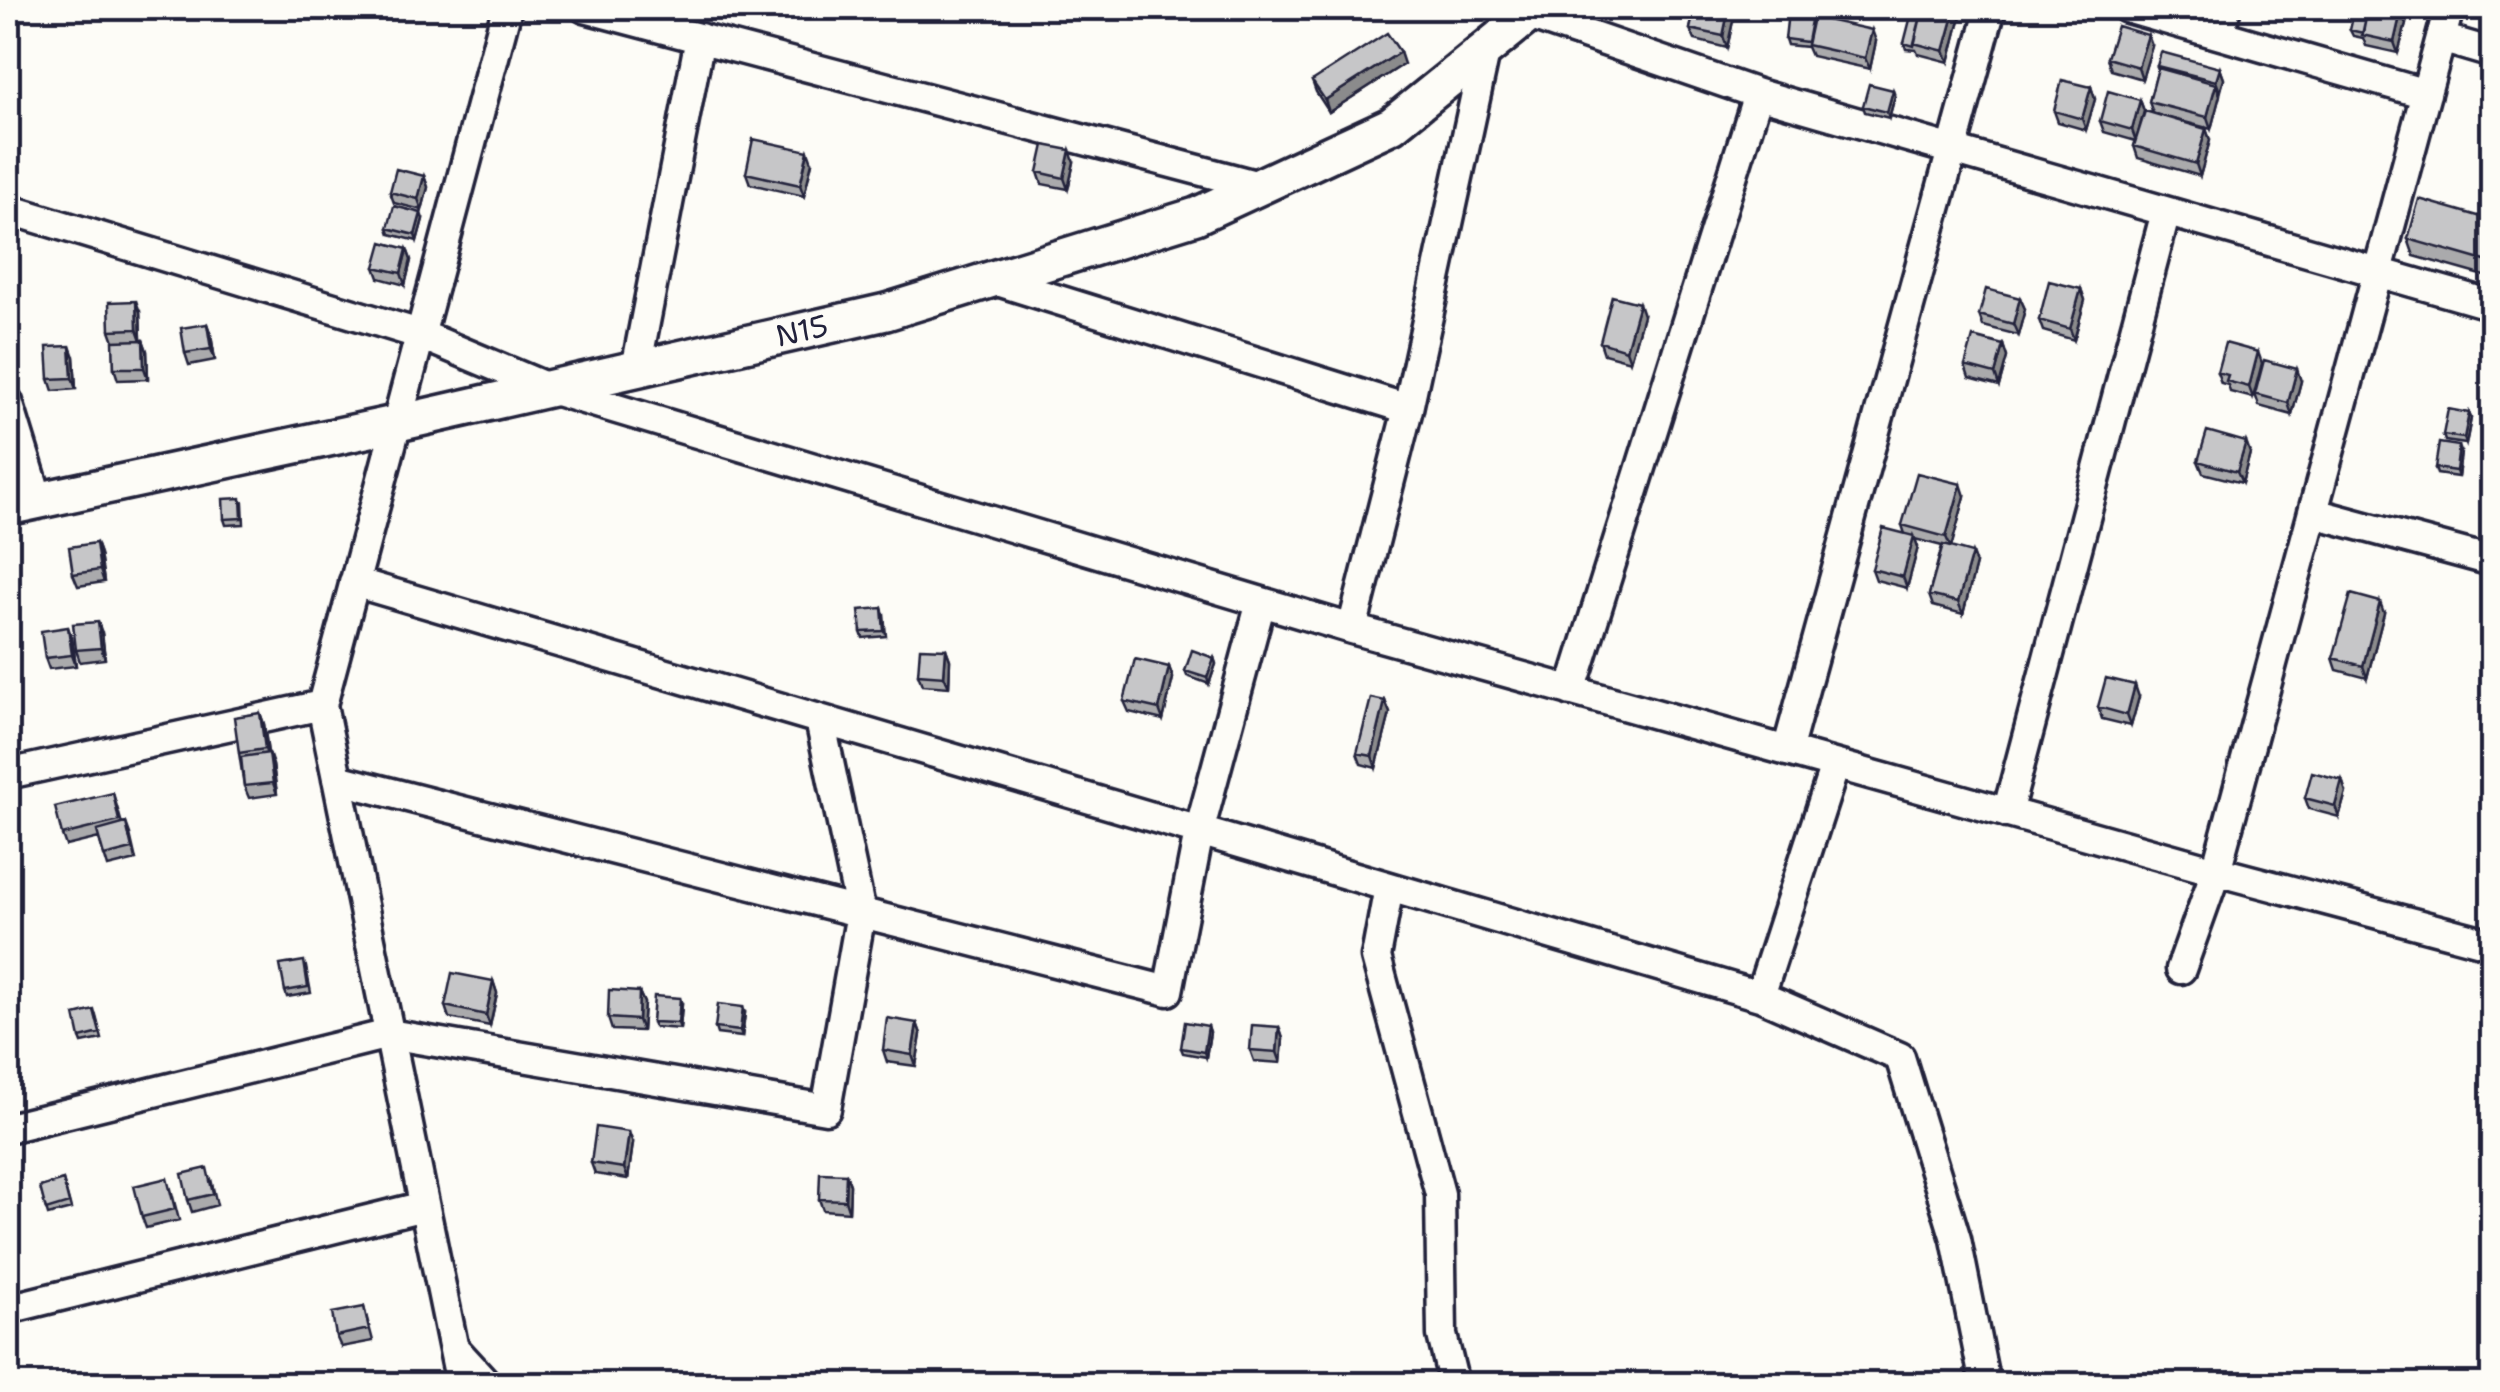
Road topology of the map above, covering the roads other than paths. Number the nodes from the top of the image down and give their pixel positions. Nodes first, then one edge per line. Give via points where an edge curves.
1 (507, 8) edge
2 (585, 8) edge
3 (1991, 8) edge
4 (2127, 8) edge
5 (2448, 8) edge
6 (1526, 9) edge
7 (2223, 21) edge
8 (700, 38) junction
9 (2440, 38) junction
10 (1484, 52) junction
11 (2492, 53) edge
12 (1758, 94) junction
13 (2426, 94) junction
14 (1952, 150) junction
15 (1259, 186) junction
16 (8, 209) edge
17 (2166, 212) junction
18 (2380, 274) junction
19 (991, 280) junction
20 (2492, 306) edge
21 (419, 334) junction
22 (636, 370) junction
23 (550, 388) junction
24 (8, 402) edge
25 (1408, 408) junction
26 (394, 424) junction
27 (23, 503) edge
28 (2314, 513) junction
29 (2492, 561) edge
30 (354, 582) junction
31 (1261, 602) junction
32 (1352, 629) junction
33 (1571, 691) junction
34 (322, 705) junction
35 (820, 720) junction
36 (1787, 751) junction
37 (1835, 765) junction
38 (8, 774) edge
39 (337, 779) junction
40 (2007, 813) junction
41 (1200, 832) junction
42 (2216, 872) junction
43 (1389, 887) junction
44 (861, 913) junction
45 (2492, 944) edge
46 (2181, 969) dead end
47 (1760, 996) junction
48 (389, 1034) junction
49 (8, 1128) edge
50 (424, 1206) junction
51 (8, 1309) edge
52 (453, 1347) junction
53 (461, 1384) edge
54 (487, 1384) edge
55 (1454, 1384) edge
56 (1985, 1384) edge

1 - 21 street
2 - 8 street
3 - 14 street
4 - 7 street
5 - 9 street
6 - 10 main road, N15
6 - 12 street
7 - 13 street
8 - 15 street
8 - 22 street
9 - 11 street
9 - 13 street
10 - 15 main road, N15 via 1392,125
10 - 25 street
12 - 14 street
12 - 33 street
13 - 18 street
14 - 17 street
14 - 36 street
15 - 19 main road, N15 via 1196,216
16 - 21 street
17 - 18 street
17 - 40 street
18 - 20 street
18 - 28 street
19 - 22 main road, N15 via 886,312
19 - 25 street
21 - 23 street
21 - 26 street
22 - 23 main road, N15
23 - 26 main road, N15
23 - 31 street
24 - 27 street
25 - 32 street
26 - 27 main road, N15
26 - 30 street
28 - 29 street
28 - 42 street
30 - 34 street
30 - 35 street
31 - 32 street
31 - 41 street
32 - 33 street
33 - 36 street
34 - 38 street
34 - 39 street
35 - 41 street
35 - 44 street
36 - 37 street
37 - 40 street
37 - 47 street
39 - 44 street
39 - 48 street
40 - 42 street
41 - 43 street
41 - 44 street via 1168,990
42 - 45 street
42 - 46 street
43 - 47 street
43 - 55 street via 1376,957 1440,1194 1442,1335
44 - 48 street via 826,1108
47 - 56 street via 1900,1056 1956,1239
48 - 49 street
48 - 50 street
50 - 51 street
50 - 52 street
52 - 53 street
52 - 54 street

